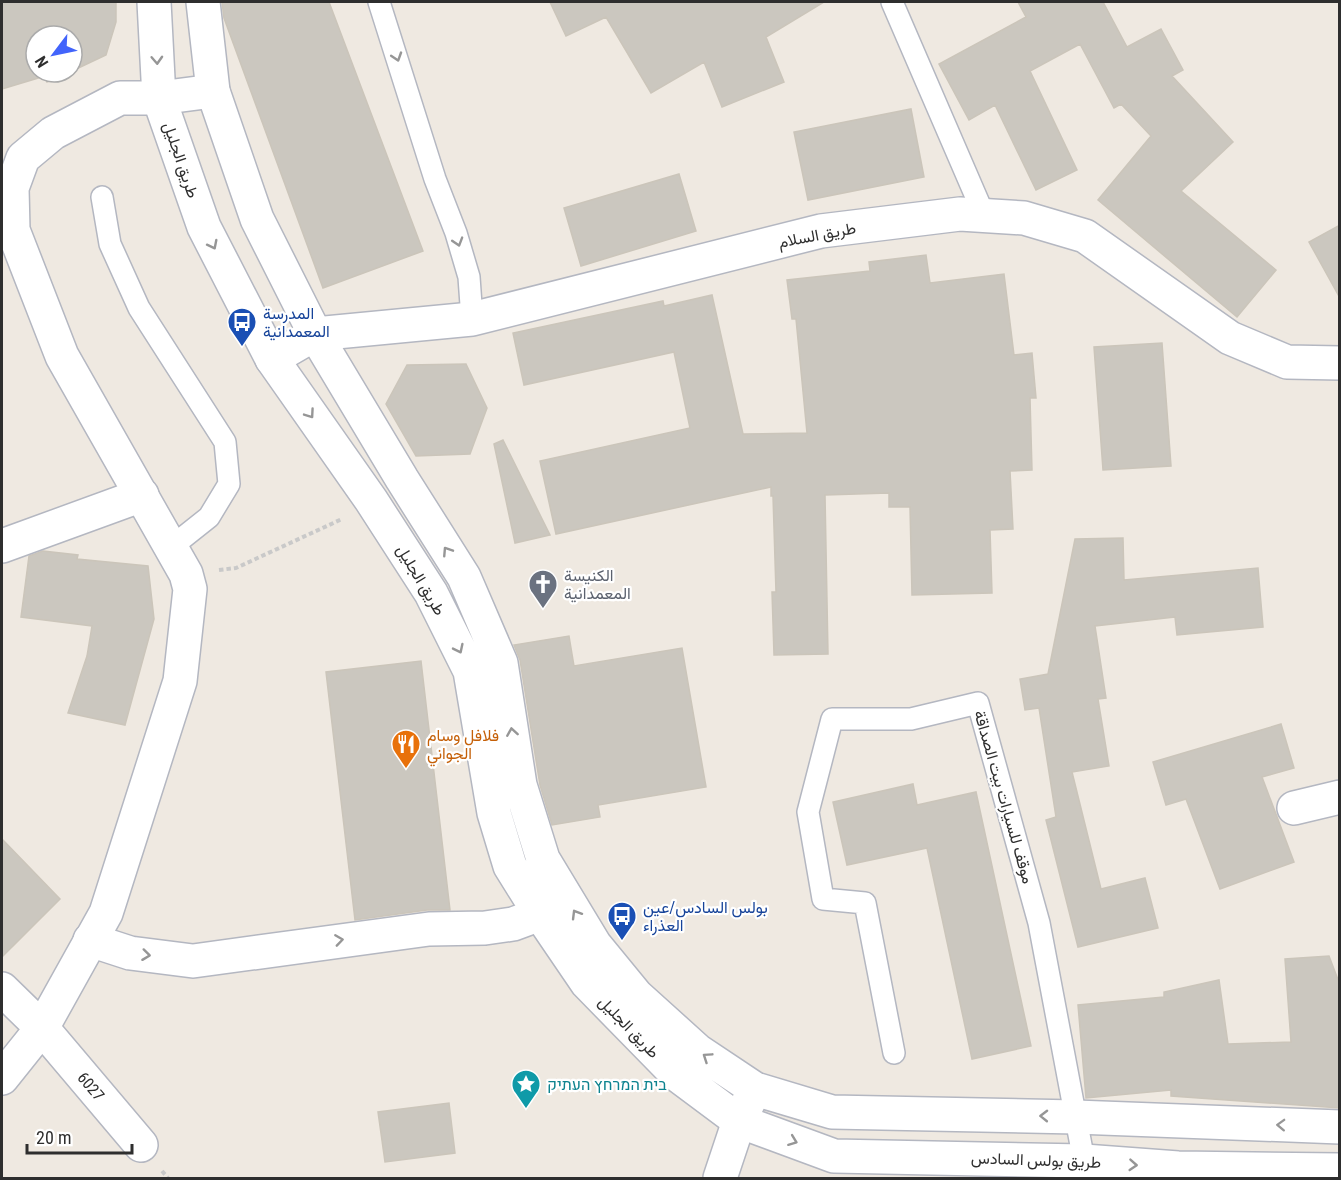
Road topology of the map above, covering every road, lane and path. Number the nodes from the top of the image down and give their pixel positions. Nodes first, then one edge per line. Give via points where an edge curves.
1 (154, 2) edge
2 (203, 2) edge
3 (379, 2) edge
4 (892, 2) edge
5 (213, 91) junction
6 (159, 98) junction
7 (102, 197) dead end
8 (984, 215) junction
9 (472, 319) junction
10 (315, 334) junction
11 (272, 359) junction
12 (1340, 363) edge
13 (142, 495) junction
14 (371, 500) junction
15 (2, 546) edge
16 (178, 561) junction
17 (1340, 797) edge
18 (1294, 808) dead end
19 (540, 914) junction
20 (90, 940) junction
21 (2, 989) edge
22 (42, 1028) junction
23 (894, 1053) dead end
24 (2, 1078) edge
25 (755, 1089) junction
26 (1077, 1117) junction
27 (739, 1120) junction
28 (1340, 1127) edge
29 (141, 1145) dead end
30 (1084, 1161) junction
31 (1340, 1170) edge
32 (720, 1179) edge

1 -> 6 street, طريق الجليل
2 - 5 street, طريق الجليل
3 -> 9 lane via 469,277
4 - 8 lane
5 - 6 street
5 - 10 street, طريق الجليل via 257,219
6 -> 11 street, طريق الجليل via 204,227
6 - 13 street via 120,98 53,133 23,158 12,188 14,230 62,356
7 - 16 lane via 110,244 139,308 225,442 229,484
8 - 9 street, طريق السلام via 960,214 821,231
8 - 12 street, طريق السلام via 1024,218 1085,236 1230,338 1287,362
9 - 10 street, طريق السلام
10 - 11 street, طريق السلام
25 -> 10 street, طريق الجليل via 698,1051 636,995 595,945 543,859 520,785 501,663 464,577
11 -> 14 street, طريق الجليل
13 - 15 street
13 - 16 street
14 - 16 path via 334,523 236,568
14 -> 19 street, طريق الجليل via 432,593 470,670 494,813 510,866
16 - 20 street via 190,589 180,681 106,913
17 - 18 street
20 -> 19 street via 130,953 193,961 429,929 513,924
19 - 27 street, طريق الجليل via 587,983 638,1037 676,1074
20 - 22 street
21 - 22 street, 6027
22 - 24 street
22 - 29 street, 6027
23 - 26 lane, موقف للسيارات بيت الصداقة via 865,903 823,899 808,812 831,719 912,719 978,703 1039,923
26 -> 25 street via 832,1112
25 - 27 street
28 -> 26 street
26 - 30 lane, موقف للسيارات بيت الصداقة
27 -> 30 street, طريق بولس السادس via 834,1156
27 - 32 street
30 -> 31 street, طريق بولس السادس via 1178,1168

